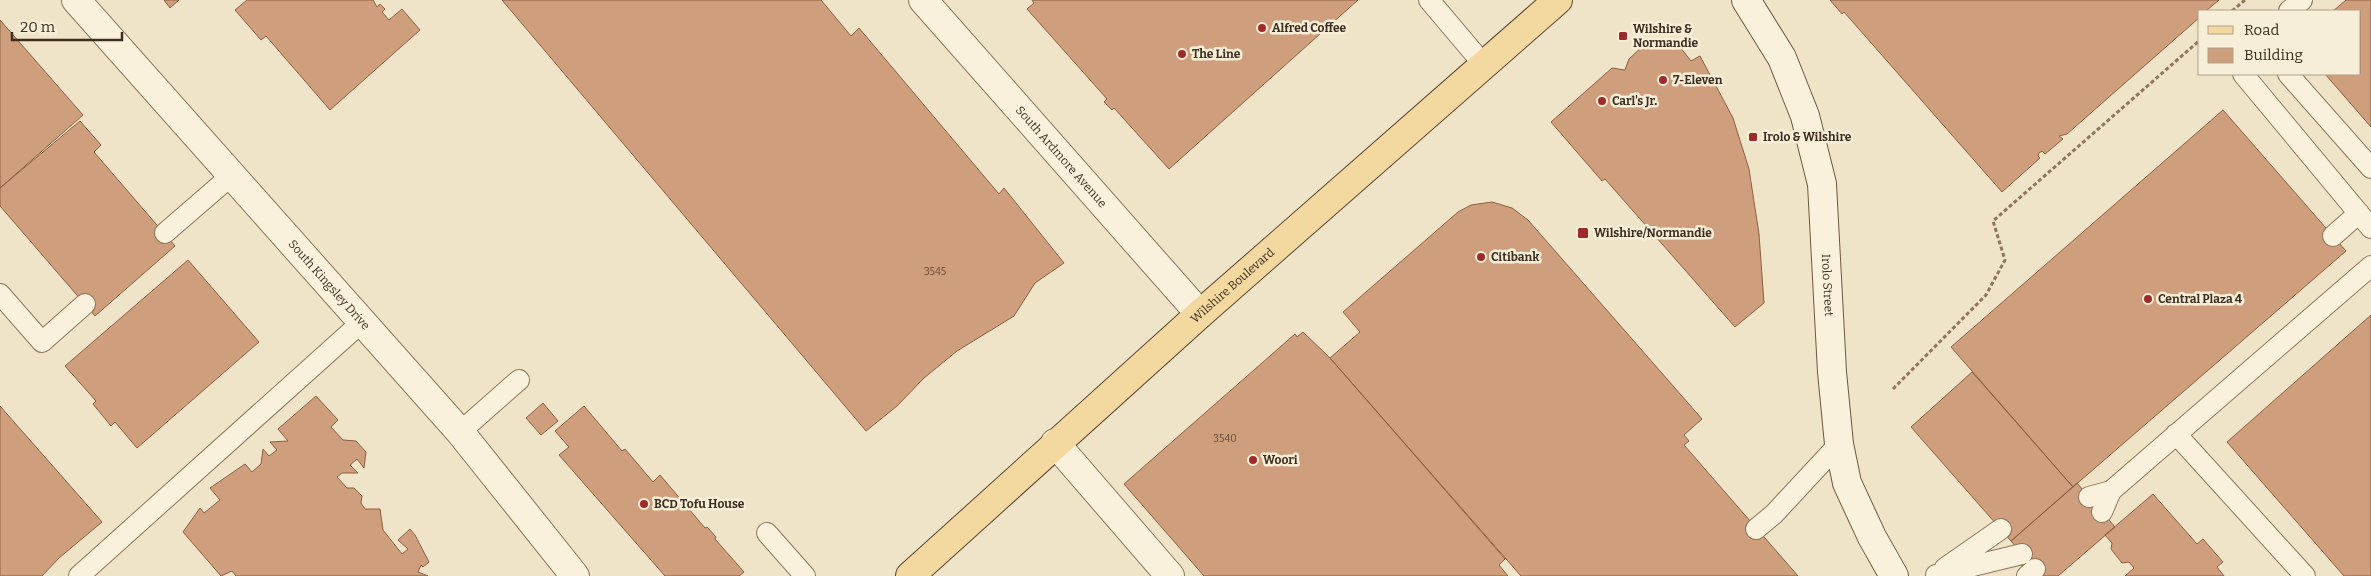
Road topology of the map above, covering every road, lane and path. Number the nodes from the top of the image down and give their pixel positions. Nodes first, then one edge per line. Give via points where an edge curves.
1 (76, 0) edge
2 (922, 0) edge
3 (1429, 0) edge
4 (1558, 0) edge
5 (1746, 0) edge
6 (2245, 0) edge
7 (2302, 0) edge
8 (2233, 10) edge
9 (2290, 10) edge
10 (2198, 42) edge
11 (1484, 65) junction
12 (2244, 75) edge
13 (2289, 75) edge
14 (2371, 168) edge
15 (232, 175) junction
16 (2365, 220) edge
17 (165, 234) dead end
18 (2333, 236) dead end
19 (2371, 266) edge
20 (0, 294) edge
21 (85, 304) dead end
22 (1200, 314) junction
23 (362, 322) junction
24 (519, 380) dead end
25 (1893, 389) dead end
26 (460, 432) junction
27 (2176, 434) junction
28 (1056, 443) junction
29 (1839, 444) junction
30 (2111, 491) junction
31 (2089, 497) dead end
32 (2102, 512) dead end
33 (1756, 528) dead end
34 (2001, 530) dead end
35 (767, 533) dead end
36 (2022, 554) dead end
37 (1935, 575) edge
38 (79, 576) edge
39 (575, 576) edge
40 (805, 576) edge
41 (910, 576) edge
42 (1170, 576) edge
43 (1894, 576) edge
44 (2305, 576) edge

1 - 15 street, South Kingsley Drive
2 - 22 street, South Ardmore Avenue
3 - 11 lane
4 - 11 main road, Wilshire Boulevard
5 - 29 street, Irolo Street via 1782,58 1805,116 1822,184
6 - 8 path
7 - 9 lane
10 - 25 path via 1993,221 2005,260 1986,295
11 - 22 main road, Wilshire Boulevard
12 - 16 lane
13 - 14 lane
15 - 17 lane
15 - 23 street, South Kingsley Drive
16 - 18 lane
19 - 27 lane
20 - 21 lane via 42,342
22 - 28 main road, Wilshire Boulevard
23 - 26 street, South Kingsley Drive
23 - 38 lane
24 - 26 lane
26 - 39 street, South Kingsley Drive
27 - 30 lane
27 - 44 lane
28 - 41 main road, Wilshire Boulevard
28 - 42 street
29 - 33 lane via 1774,514
29 - 43 street, Irolo Street via 1847,483
30 - 31 lane
30 - 32 lane
34 - 37 lane
35 - 40 lane
36 - 37 lane

